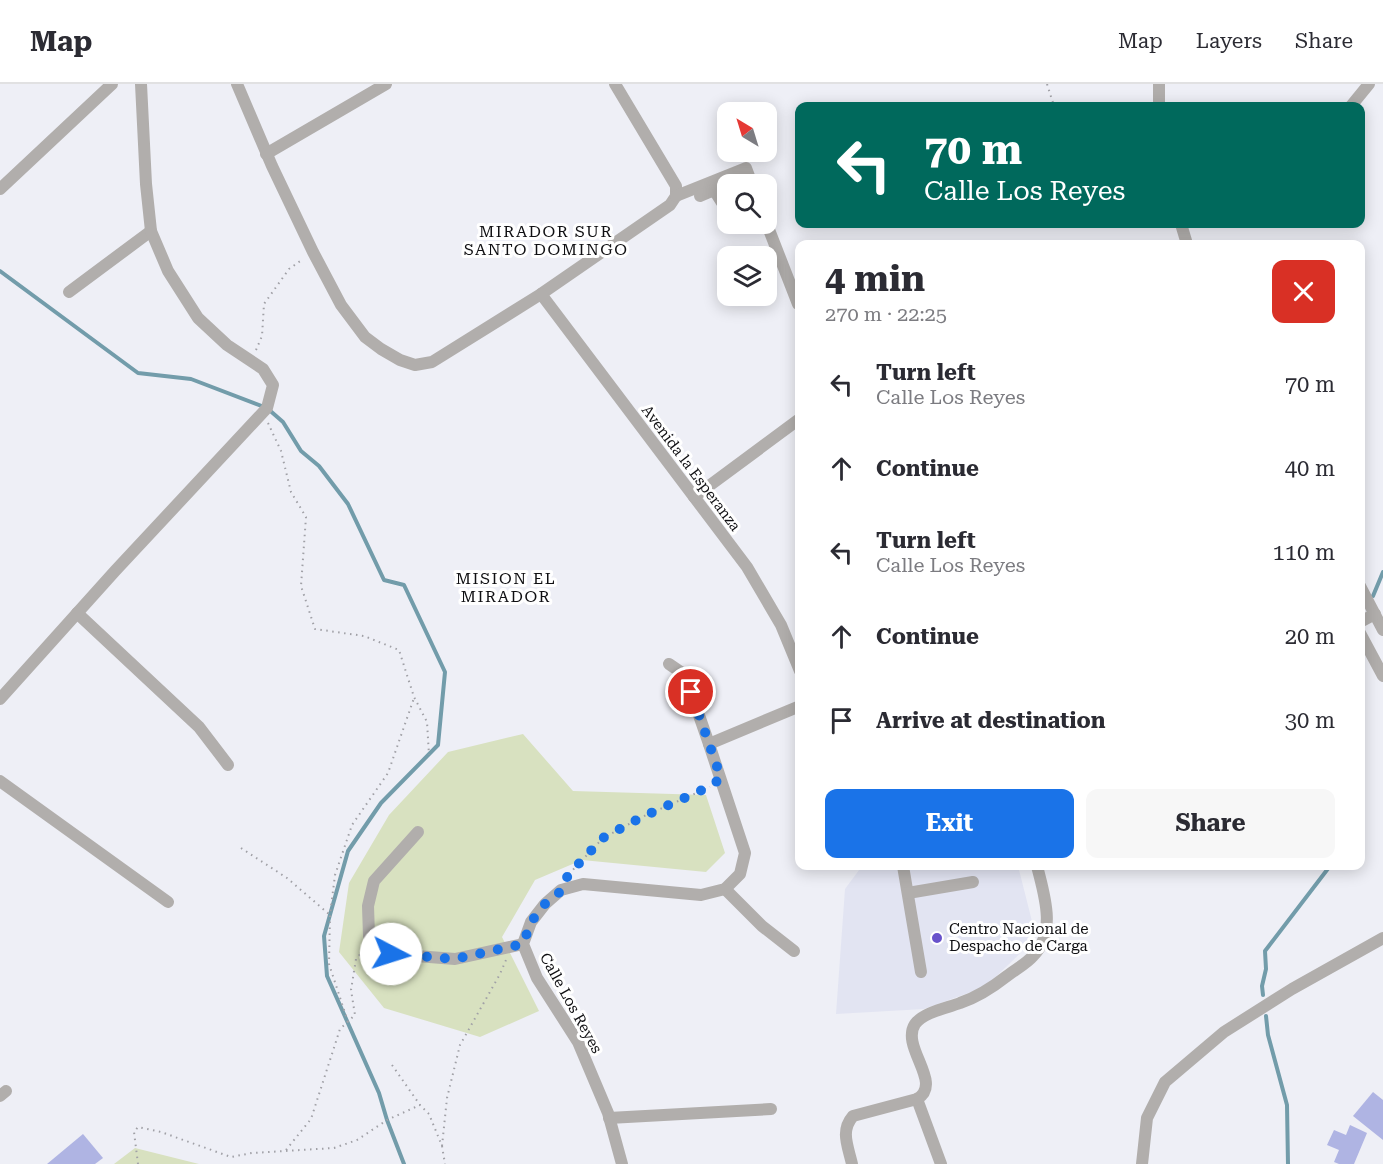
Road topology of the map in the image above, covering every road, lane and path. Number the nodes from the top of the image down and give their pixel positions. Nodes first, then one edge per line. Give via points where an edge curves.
1 (112, 84) edge
2 (141, 84) edge
3 (237, 84) edge
4 (386, 84) edge
5 (615, 84) edge
6 (1047, 84) edge
7 (1159, 84) edge
8 (1369, 84) edge
9 (1052, 102) edge
10 (1159, 102) edge
11 (1354, 102) edge
12 (266, 154) junction
13 (732, 174) edge
14 (748, 174) edge
15 (717, 180) edge
16 (0, 189) edge
17 (717, 195) edge
18 (676, 198) junction
19 (151, 231) junction
20 (771, 234) edge
21 (313, 252) junction
22 (69, 292) dead end
23 (541, 294) junction
24 (795, 295) edge
25 (251, 361) junction
26 (264, 412) junction
27 (795, 422) edge
28 (694, 497) junction
29 (1365, 596) edge
30 (77, 613) junction
31 (1375, 615) junction
32 (1365, 620) edge
33 (1383, 630) edge
34 (1365, 638) edge
35 (1365, 644) edge
36 (795, 659) edge
37 (669, 664) dead end
38 (1383, 676) edge
39 (414, 697) junction
40 (0, 699) edge
41 (795, 708) edge
42 (710, 744) junction
43 (429, 755) dead end
44 (228, 765) dead end
45 (721, 778) junction
46 (0, 781) edge
47 (418, 832) dead end
48 (241, 848) dead end
49 (904, 870) edge
50 (1037, 870) edge
51 (973, 882) dead end
52 (725, 889) junction
53 (561, 891) junction
54 (908, 893) junction
55 (168, 902) dead end
56 (330, 915) junction
57 (1383, 938) edge
58 (374, 940) junction
59 (517, 945) junction
60 (794, 951) dead end
61 (921, 972) dead end
62 (348, 1022) junction
63 (392, 1065) dead end
64 (917, 1099) junction
65 (420, 1105) junction
66 (771, 1108) dead end
67 (609, 1118) junction
68 (442, 1146) junction
69 (286, 1150) junction
70 (138, 1164) edge
71 (445, 1164) edge
72 (622, 1164) edge
73 (852, 1164) edge
74 (941, 1164) edge
75 (1142, 1164) edge

1 - 16 street
2 - 19 street
3 - 12 street
4 - 12 street
5 - 18 street via 676,186
6 - 9 path
7 - 10 street
8 - 11 street
12 - 21 street
13 - 14 street via 746,168
15 - 18 street
17 - 18 street via 714,190 688,201
18 - 23 street
19 - 22 street
19 - 25 street via 168,271 198,318
20 - 24 street
21 - 23 street via 341,305 365,337 415,365 432,362
21 - 25 path via 290,269 264,304 262,336
23 - 28 street, Avenida la Esperanza
25 - 26 street via 263,369 273,385
26 - 30 street
26 - 39 path via 281,451 291,492 306,517 301,586 315,629 363,636 399,650
27 - 28 street
28 - 36 street, Avenida la Esperanza via 765,595
29 - 31 street
30 - 40 street
30 - 44 street via 199,727
31 - 32 street
31 - 33 street
33 - 34 street
35 - 38 street
37 - 42 street via 685,675
39 - 43 path via 427,722
39 - 56 path via 388,773 352,825 334,875
41 - 42 street
42 - 45 street
45 - 52 street via 745,853 740,874
45 - 53 path via 603,838 568,875
46 - 55 street
47 - 58 street via 374,881 368,906 369,936
48 - 56 path via 286,878
49 - 54 street
50 - 64 street via 1048,915 1044,940 1034,956 989,989 917,1022 912,1029 912,1041 927,1089
51 - 54 street
52 - 53 street via 701,895 583,884
52 - 60 street
53 - 59 street, Calle Los Reyes via 545,904
54 - 61 street
56 - 62 path via 329,964
57 - 75 street via 1224,1032 1165,1082 1147,1118
58 - 59 street via 391,954 455,959
58 - 62 path via 356,959 351,990 355,1015
59 - 67 street, Calle Los Reyes via 578,1042
59 - 68 path via 460,1045 447,1098
62 - 69 path via 340,1029 311,1119
63 - 65 path
64 - 73 street via 853,1116 846,1124 845,1137
64 - 74 street
65 - 68 path via 429,1114
65 - 69 path via 357,1140 334,1148
66 - 67 street
67 - 72 street, Calle Los Reyes
68 - 71 path
69 - 70 path via 231,1157 138,1127 134,1132

